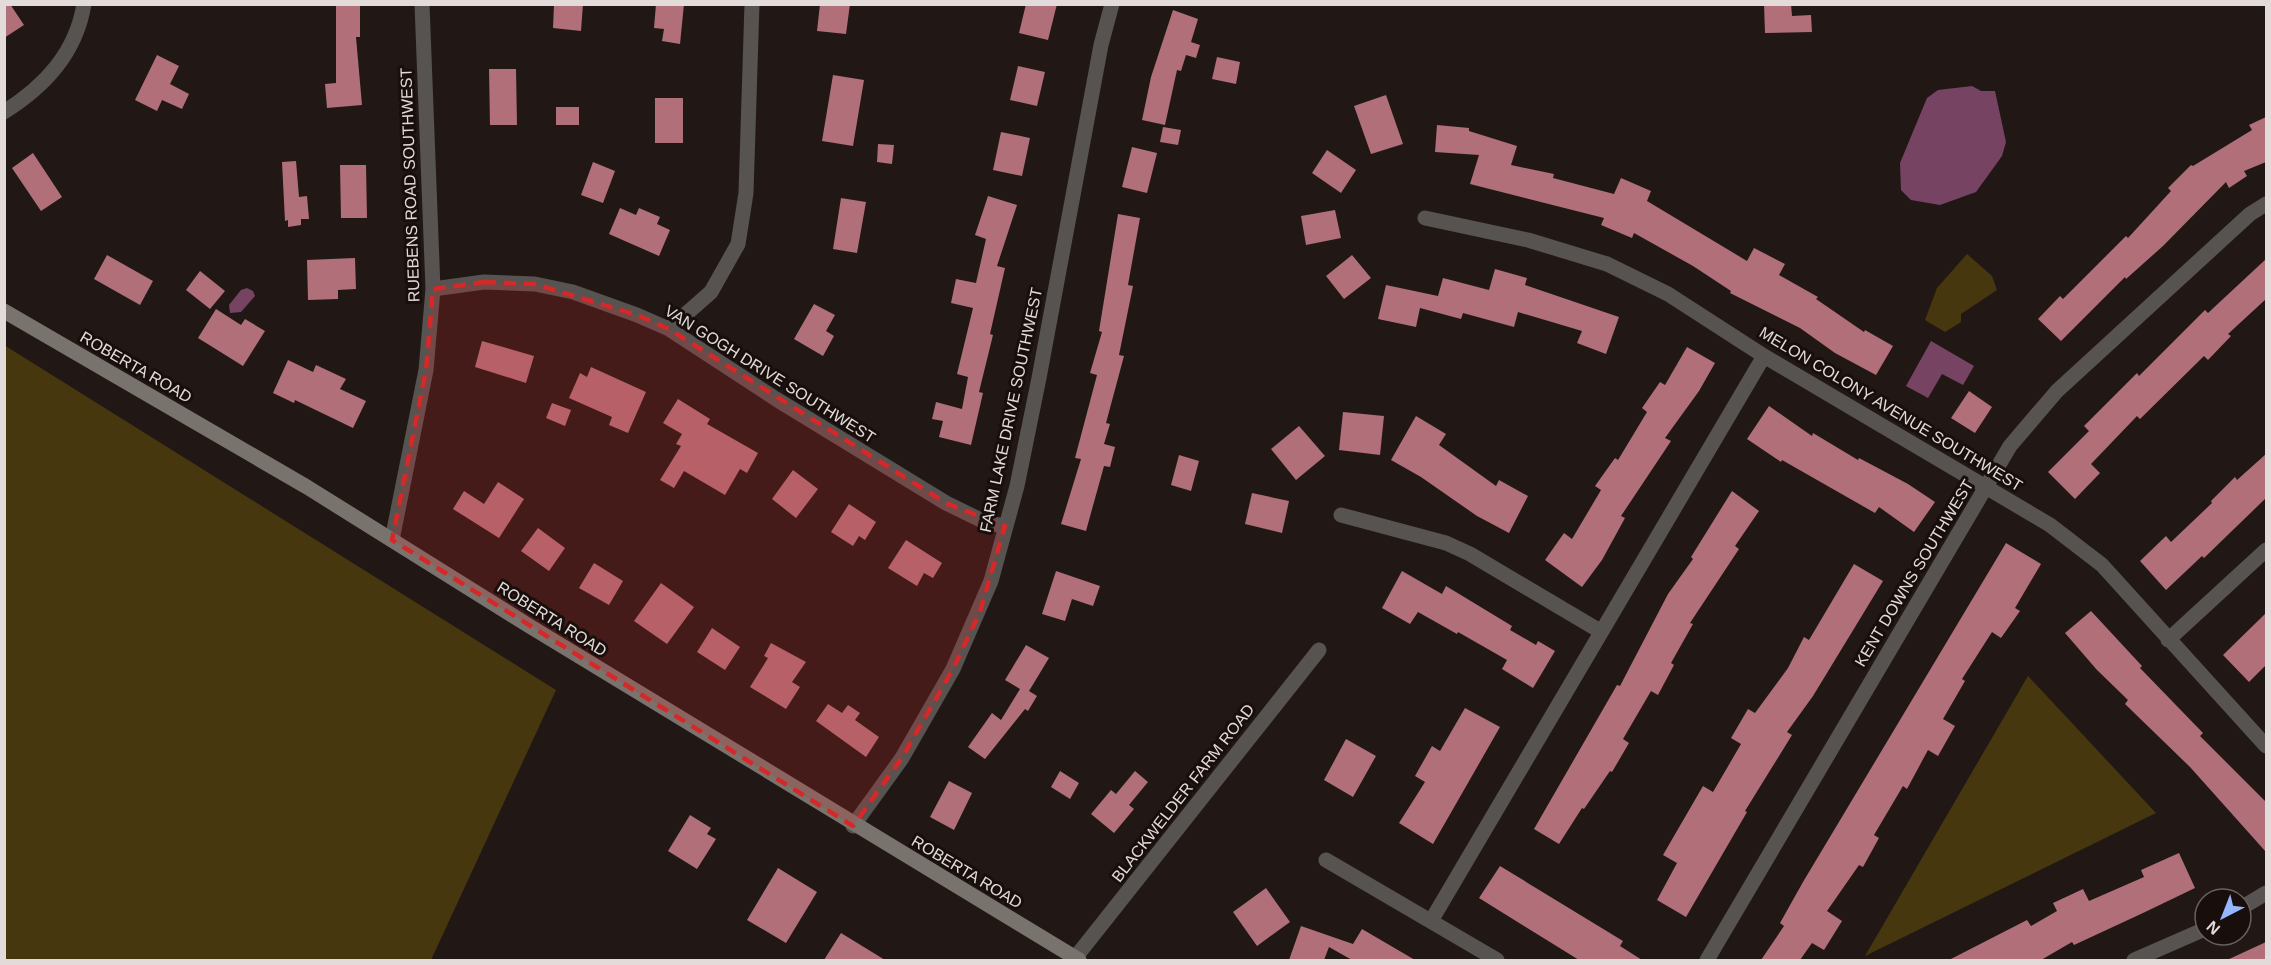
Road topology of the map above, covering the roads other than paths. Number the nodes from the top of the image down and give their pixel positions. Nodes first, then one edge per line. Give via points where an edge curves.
1 (84, 4) edge
2 (422, 4) edge
3 (752, 4) edge
4 (1112, 4) edge
5 (4, 112) edge
6 (2266, 204) edge
7 (1425, 218) dead end
8 (433, 289) junction
9 (4, 311) edge
10 (669, 329) junction
11 (1764, 356) junction
12 (1986, 486) junction
13 (1341, 515) dead end
14 (1005, 526) junction
15 (392, 540) junction
16 (2266, 550) edge
17 (1600, 631) junction
18 (2168, 640) junction
19 (1319, 650) dead end
20 (2266, 746) edge
21 (853, 826) junction
22 (1326, 860) dead end
23 (2266, 893) edge
24 (2253, 901) edge
25 (1431, 921) junction
26 (2193, 934) edge
27 (1077, 959) edge
28 (1497, 960) edge
29 (1707, 960) edge
30 (2134, 960) edge

1 - 5 street via 67,55 25,99
2 - 8 street, RUEBENS ROAD SOUTHWEST
3 - 10 street via 746,193 738,244 711,292
4 - 14 street, FARM LAKE DRIVE SOUTHWEST via 1098,57 1034,400
6 - 12 street, KENT DOWNS SOUTHWEST via 2250,214 2057,391 2010,446
7 - 11 street, MELON COLONY AVENUE SOUTHWEST via 1528,240 1606,264 1668,294
8 - 10 street, VAN GOGH DRIVE SOUTHWEST via 484,282 535,284 573,292
8 - 15 street, RUEBENS ROAD SOUTHWEST via 426,370
9 - 15 street, ROBERTA ROAD
10 - 14 street, VAN GOGH DRIVE SOUTHWEST via 946,503 987,523
11 - 12 street, MELON COLONY AVENUE SOUTHWEST
11 - 17 street
12 - 18 street, MELON COLONY AVENUE SOUTHWEST via 2050,525 2102,565
12 - 29 street, KENT DOWNS SOUTHWEST
13 - 17 street via 1446,543
14 - 21 street, FARM LAKE DRIVE SOUTHWEST via 980,612 953,669 902,758
15 - 21 street, ROBERTA ROAD
16 - 18 street
17 - 25 street
18 - 20 street, MELON COLONY AVENUE SOUTHWEST
19 - 27 street, BLACKWELDER FARM ROAD
21 - 27 street, ROBERTA ROAD
22 - 25 street
23 - 24 street
25 - 28 street
26 - 30 street

